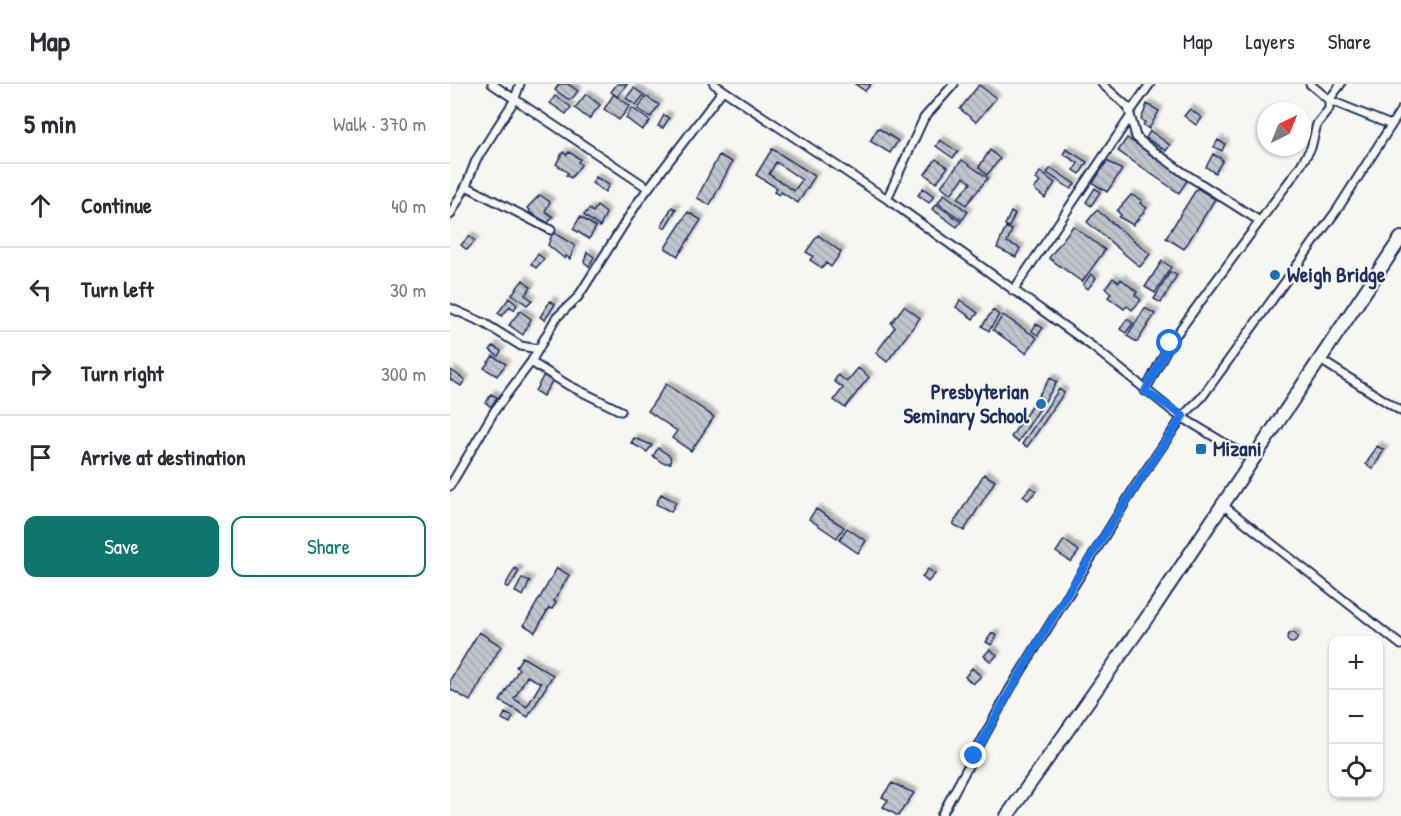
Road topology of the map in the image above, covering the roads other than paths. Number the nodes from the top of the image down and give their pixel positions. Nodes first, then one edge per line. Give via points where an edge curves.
1 (492, 84) edge
2 (520, 84) edge
3 (714, 84) edge
4 (949, 84) edge
5 (954, 84) edge
6 (1102, 84) edge
7 (1150, 84) edge
8 (1310, 84) edge
9 (1341, 84) edge
10 (723, 90) junction
11 (1329, 100) junction
12 (514, 101) junction
13 (935, 103) junction
14 (1401, 110) edge
15 (1130, 114) junction
16 (1391, 125) junction
17 (466, 186) junction
18 (648, 188) junction
19 (887, 199) junction
20 (450, 215) edge
21 (1258, 220) junction
22 (550, 230) dead end
23 (1401, 238) edge
24 (1013, 291) junction
25 (450, 308) edge
26 (538, 349) junction
27 (1319, 359) junction
28 (531, 362) junction
29 (1145, 391) junction
30 (621, 411) dead end
31 (1401, 411) edge
32 (1183, 416) junction
33 (1254, 461) junction
34 (450, 468) edge
35 (457, 474) junction
36 (450, 486) edge
37 (1224, 506) junction
38 (1401, 645) edge
39 (941, 816) edge
40 (1007, 816) edge

1 - 12 street
2 - 12 street
3 - 10 street
4 - 13 street
5 - 13 street
6 - 15 street via 1125,103
7 - 15 street
8 - 11 street
9 - 11 street
10 - 18 street
10 - 19 street
11 - 16 street
11 - 21 street via 1329,109 1317,124 1311,148
12 - 17 street via 481,150
12 - 18 street
13 - 19 street via 924,118
14 - 16 street
15 - 21 street via 1137,137 1155,153
15 - 24 street
16 - 32 street via 1337,210 1202,397
17 - 20 street
17 - 22 street
18 - 26 street via 578,297 556,318
19 - 24 street
21 - 29 street via 1229,266 1170,343
23 - 27 highway
24 - 29 street via 1093,347
25 - 26 street via 521,346
26 - 28 street
27 - 31 street
27 - 33 highway
28 - 30 street via 568,386
28 - 35 street via 495,410
29 - 32 street
32 - 33 street
32 - 39 street via 1010,689
33 - 37 highway
34 - 35 street
35 - 36 street
37 - 38 street
37 - 40 highway

